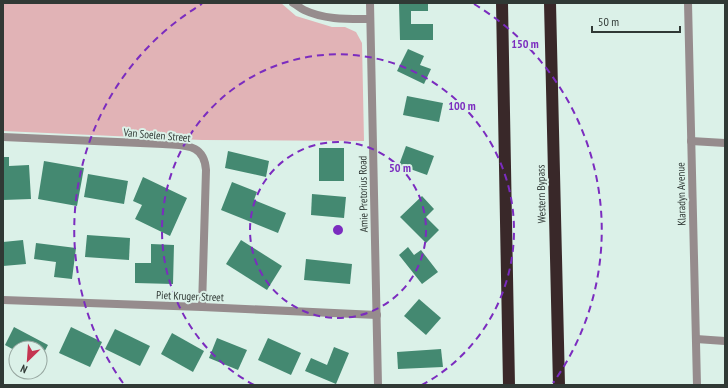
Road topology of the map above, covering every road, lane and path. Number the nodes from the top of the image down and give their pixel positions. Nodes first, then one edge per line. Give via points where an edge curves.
1 (294, 3) edge
2 (370, 3) edge
3 (502, 3) edge
4 (550, 3) edge
5 (688, 3) edge
6 (370, 19) junction
7 (3, 137) edge
8 (691, 141) junction
9 (725, 143) edge
10 (3, 300) edge
11 (202, 307) junction
12 (376, 315) junction
13 (696, 339) junction
14 (725, 341) edge
15 (378, 385) edge
16 (509, 385) edge
17 (559, 385) edge
18 (697, 385) edge

1 - 6 street via 318,15
2 - 6 street, Amie Pretorius Road
3 - 16 highway
4 - 17 highway, Western Bypass
5 - 8 street, Klaradyn Avenue
6 - 12 street, Amie Pretorius Road
7 - 11 street, Van Soelen Street via 163,144 187,146 200,152 206,162
8 - 9 street
8 - 13 street, Klaradyn Avenue
10 - 11 street, Piet Kruger Street
11 - 12 street, Piet Kruger Street
12 - 15 street, Amie Pretorius Road
13 - 14 street
13 - 18 street, Klaradyn Avenue

